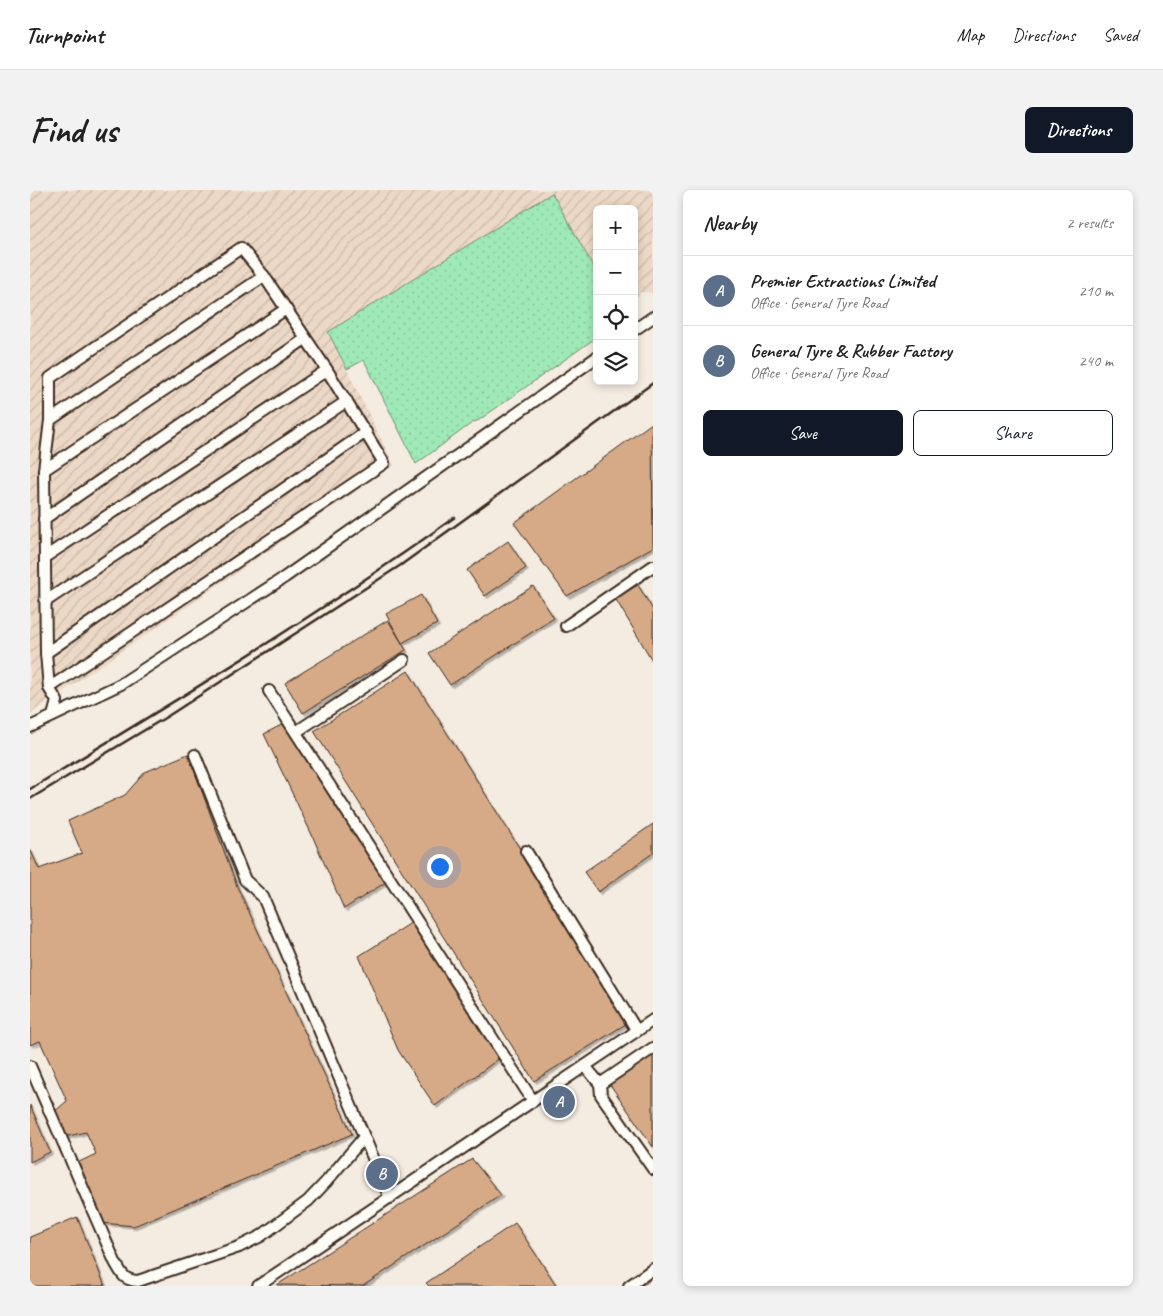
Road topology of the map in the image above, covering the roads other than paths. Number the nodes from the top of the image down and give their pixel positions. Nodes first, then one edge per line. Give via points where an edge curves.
1 (264, 276) junction
2 (286, 309) junction
3 (653, 317) edge
4 (638, 327) edge
5 (305, 338) junction
6 (593, 360) edge
7 (327, 370) junction
8 (347, 401) junction
9 (50, 420) junction
10 (366, 432) junction
11 (44, 470) junction
12 (44, 519) junction
13 (46, 557) junction
14 (653, 566) edge
15 (46, 601) junction
16 (566, 626) dead end
17 (46, 653) junction
18 (404, 660) dead end
19 (49, 688) junction
20 (270, 691) dead end
21 (53, 716) junction
22 (30, 727) edge
23 (296, 732) junction
24 (194, 754) dead end
25 (526, 851) dead end
26 (653, 1020) edge
27 (637, 1031) junction
28 (653, 1048) edge
29 (30, 1066) edge
30 (585, 1066) junction
31 (600, 1084) junction
32 (533, 1101) junction
33 (364, 1137) junction
34 (653, 1169) edge
35 (390, 1198) junction
36 (653, 1269) edge
37 (258, 1286) edge
38 (629, 1286) edge

1 - 2 street
1 - 9 street
1 - 9 street via 241,248 50,378
2 - 5 street
2 - 11 street
3 - 4 street
5 - 7 street
5 - 12 street
6 - 21 street via 277,583 121,684
7 - 8 street
7 - 13 street
8 - 10 street
8 - 15 street
9 - 11 street
10 - 17 street
10 - 19 street via 384,463
11 - 12 street
12 - 13 street
13 - 15 street
14 - 16 street
15 - 17 street
17 - 19 street
18 - 23 street
19 - 21 street via 57,701
20 - 23 street
21 - 22 street
23 - 32 street
24 - 33 street via 241,872 263,898
25 - 27 street
26 - 27 street
27 - 30 street
28 - 31 street
29 - 33 street via 114,1262 128,1280 138,1282 261,1236 308,1201
30 - 31 street
30 - 32 street
31 - 34 street via 600,1095
32 - 35 street
33 - 35 street
35 - 37 street
36 - 38 street

